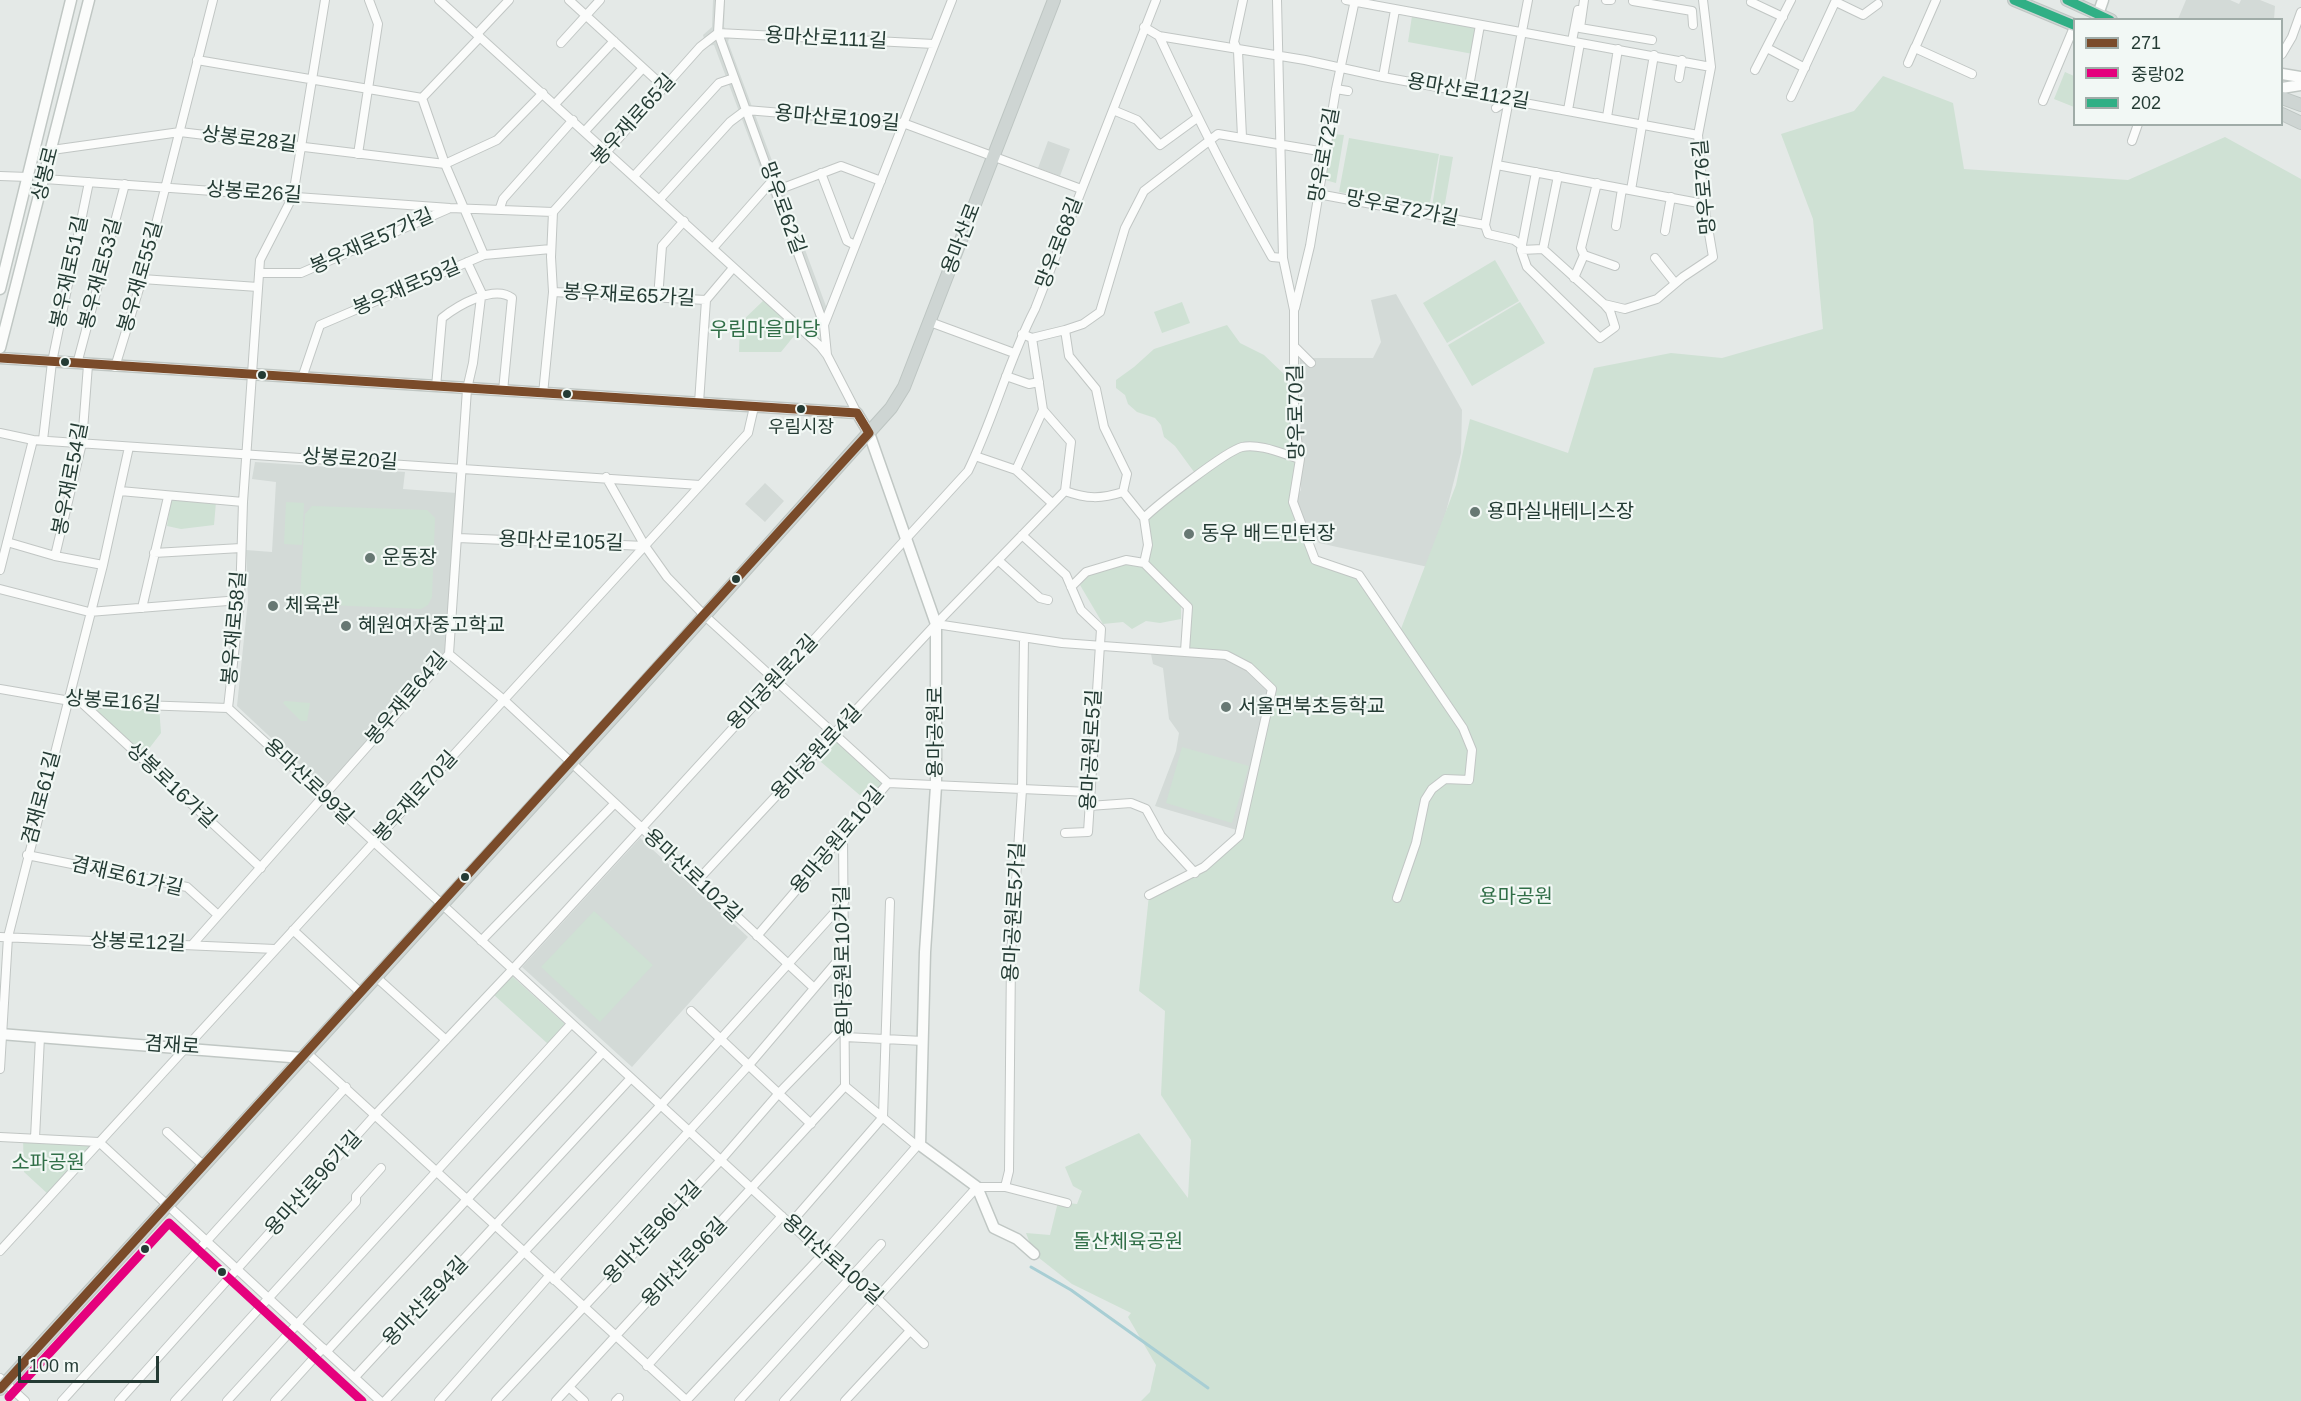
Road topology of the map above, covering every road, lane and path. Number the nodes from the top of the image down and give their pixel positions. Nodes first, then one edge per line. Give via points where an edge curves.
1 (71, 0) edge
2 (89, 0) edge
3 (213, 0) edge
4 (325, 0) edge
5 (369, 0) edge
6 (440, 0) edge
7 (509, 0) edge
8 (569, 0) edge
9 (600, 0) edge
10 (720, 0) edge
11 (952, 0) edge
12 (1054, 0) edge
13 (1156, 0) edge
14 (1243, 0) edge
15 (1277, 0) edge
16 (1346, 0) edge
17 (1528, 0) edge
18 (1582, 0) edge
19 (1605, 0) edge
20 (1611, 0) edge
21 (1631, 0) edge
22 (1703, 0) edge
23 (1791, 0) edge
24 (1936, 0) edge
25 (2014, 0) edge
26 (2067, 0) edge
27 (2103, 0) edge
28 (1355, 1) edge
29 (1836, 1) edge
30 (1751, 2) dead end
31 (1878, 4) dead end
32 (1395, 10) junction
33 (2301, 12) edge
34 (586, 15) junction
35 (1783, 17) junction
36 (2097, 17) edge
37 (1480, 25) junction
38 (1693, 26) dead end
39 (2073, 26) edge
40 (1144, 27) junction
41 (2073, 28) edge
42 (1521, 32) junction
43 (718, 33) junction
44 (478, 36) junction
45 (1159, 36) junction
46 (1652, 40) dead end
47 (614, 41) junction
48 (1576, 42) junction
49 (561, 43) dead end
50 (934, 44) junction
51 (1915, 47) junction
52 (1767, 48) junction
53 (1618, 49) junction
54 (1238, 51) junction
55 (2283, 52) edge
56 (1278, 55) junction
57 (1654, 56) junction
58 (197, 60) junction
59 (1682, 60) junction
60 (1908, 63) dead end
61 (1711, 67) junction
62 (643, 68) junction
63 (1341, 68) junction
64 (1805, 68) junction
65 (1755, 70) dead end
66 (1972, 74) dead end
67 (2283, 74) edge
68 (1383, 77) junction
69 (2301, 77) edge
70 (734, 78) junction
71 (1680, 78) dead end
72 (311, 81) junction
73 (2301, 85) edge
74 (664, 87) junction
75 (2283, 88) edge
76 (368, 89) junction
77 (1336, 89) junction
78 (1348, 91) dead end
79 (1468, 92) junction
80 (543, 93) junction
81 (1791, 97) dead end
82 (422, 98) junction
83 (2283, 98) edge
84 (1510, 99) junction
85 (2043, 101) dead end
86 (555, 104) junction
87 (2301, 105) edge
88 (1496, 108) dead end
89 (746, 110) junction
90 (1113, 110) junction
91 (1568, 110) junction
92 (2283, 114) edge
93 (1606, 117) junction
94 (1197, 118) junction
95 (573, 120) junction
96 (903, 123) junction
97 (2301, 123) edge
98 (1643, 124) junction
99 (2137, 126) edge
100 (585, 131) junction
101 (180, 132) junction
102 (1698, 135) junction
103 (1242, 137) junction
104 (1210, 140) junction
105 (2132, 141) dead end
106 (1283, 144) junction
107 (302, 147) junction
108 (52, 150) junction
109 (607, 150) junction
110 (1325, 152) junction
111 (358, 154) junction
112 (994, 156) junction
113 (446, 164) junction
114 (1497, 165) junction
115 (1536, 172) junction
116 (821, 173) junction
117 (635, 175) junction
118 (0, 176) edge
119 (1558, 176) junction
120 (28, 177) junction
121 (45, 178) junction
122 (772, 181) junction
123 (881, 181) junction
124 (89, 182) junction
125 (1597, 183) junction
126 (125, 184) junction
127 (166, 187) junction
128 (1080, 189) junction
129 (1622, 189) junction
130 (1631, 190) junction
131 (776, 191) junction
132 (1318, 194) junction
133 (293, 196) junction
134 (1671, 197) junction
135 (660, 199) junction
136 (1704, 204) junction
137 (450, 208) junction
138 (464, 208) junction
139 (500, 208) junction
140 (554, 212) junction
141 (684, 221) junction
142 (1485, 225) junction
143 (1616, 226) dead end
144 (1665, 231) dead end
145 (855, 245) junction
146 (1521, 247) junction
147 (713, 248) junction
148 (551, 249) junction
149 (1544, 249) junction
150 (484, 255) junction
151 (1584, 255) junction
152 (1283, 258) junction
153 (1655, 258) dead end
154 (467, 262) junction
155 (1615, 266) dead end
156 (3, 267) edge
157 (733, 268) junction
158 (259, 273) junction
159 (1574, 278) junction
160 (142, 279) junction
161 (1675, 283) junction
162 (258, 287) junction
163 (0, 289) edge
164 (552, 292) junction
165 (482, 297) junction
166 (658, 297) junction
167 (706, 300) junction
168 (1604, 304) junction
169 (1294, 310) junction
170 (930, 322) junction
171 (824, 325) junction
172 (1065, 330) junction
173 (1022, 334) junction
174 (1032, 338) junction
175 (0, 348) edge
176 (1296, 348) junction
177 (1014, 354) junction
178 (826, 355) junction
179 (0, 358) edge
180 (52, 362) junction
181 (1311, 363) dead end
182 (83, 365) junction
183 (115, 367) junction
184 (251, 375) junction
185 (1006, 376) junction
186 (302, 378) junction
187 (1039, 382) junction
188 (436, 387) junction
189 (467, 389) junction
190 (502, 391) junction
191 (543, 394) junction
192 (699, 403) junction
193 (754, 407) junction
194 (1043, 410) junction
195 (857, 413) junction
196 (0, 433) edge
197 (869, 433) junction
198 (33, 440) junction
199 (43, 440) junction
200 (82, 443) junction
201 (129, 447) junction
202 (247, 453) junction
203 (975, 456) junction
204 (1300, 459) junction
205 (463, 468) junction
206 (1016, 470) junction
207 (606, 477) junction
208 (700, 485) junction
209 (120, 491) junction
210 (1065, 491) junction
211 (1123, 492) junction
212 (168, 497) junction
213 (243, 502) junction
214 (1052, 503) junction
215 (1144, 518) junction
216 (1022, 535) junction
217 (458, 538) junction
218 (907, 540) junction
219 (7, 542) junction
220 (645, 546) junction
221 (241, 548) junction
222 (154, 553) junction
223 (55, 556) junction
224 (998, 560) junction
225 (1144, 564) junction
226 (103, 565) junction
227 (0, 570) edge
228 (1071, 587) junction
229 (0, 590) edge
230 (240, 600) junction
231 (1048, 600) dead end
232 (142, 608) junction
233 (89, 612) junction
234 (705, 616) junction
235 (936, 624) junction
236 (1024, 638) junction
237 (1098, 646) junction
238 (1185, 651) junction
239 (449, 654) junction
240 (775, 680) junction
241 (0, 689) edge
242 (68, 700) junction
243 (504, 700) junction
244 (82, 703) junction
245 (228, 708) junction
246 (833, 734) junction
247 (571, 762) junction
248 (888, 783) junction
249 (936, 786) junction
250 (1022, 790) junction
251 (1089, 792) junction
252 (324, 797) junction
253 (615, 804) junction
254 (1089, 806) junction
255 (641, 828) junction
256 (1065, 833) dead end
257 (843, 836) junction
258 (374, 843) junction
259 (27, 855) junction
260 (261, 868) junction
261 (1195, 873) junction
262 (697, 881) junction
263 (1149, 895) dead end
264 (1397, 898) dead end
265 (844, 902) junction
266 (890, 902) dead end
267 (442, 903) junction
268 (218, 915) junction
269 (293, 930) junction
270 (757, 936) junction
271 (4, 937) edge
272 (481, 941) junction
273 (192, 945) junction
274 (275, 949) junction
275 (845, 952) junction
276 (787, 963) junction
277 (512, 970) junction
278 (376, 977) junction
279 (814, 988) junction
280 (361, 993) junction
281 (691, 1011) dead end
282 (570, 1024) junction
283 (845, 1025) junction
284 (1, 1034) edge
285 (40, 1037) junction
286 (720, 1037) junction
287 (845, 1037) junction
288 (886, 1039) junction
289 (446, 1040) junction
290 (922, 1041) junction
291 (185, 1047) junction
292 (603, 1052) junction
293 (305, 1055) junction
294 (749, 1065) junction
295 (0, 1069) edge
296 (632, 1078) junction
297 (845, 1086) junction
298 (345, 1088) junction
299 (779, 1093) junction
300 (661, 1105) junction
301 (373, 1116) junction
302 (883, 1117) junction
303 (811, 1124) junction
304 (689, 1131) junction
305 (167, 1132) dead end
306 (0, 1137) edge
307 (35, 1138) junction
308 (99, 1142) junction
309 (918, 1145) junction
310 (721, 1160) junction
311 (204, 1166) junction
312 (381, 1168) dead end
313 (435, 1171) junction
314 (977, 1187) junction
315 (1005, 1187) junction
316 (753, 1189) junction
317 (466, 1199) junction
318 (1067, 1203) dead end
319 (168, 1206) junction
320 (782, 1216) junction
321 (790, 1224) junction
322 (497, 1227) junction
323 (208, 1241) junction
324 (882, 1244) dead end
325 (1, 1247) edge
326 (524, 1251) junction
327 (823, 1254) junction
328 (1034, 1254) dead end
329 (238, 1269) junction
330 (850, 1276) junction
331 (553, 1278) junction
332 (268, 1296) junction
333 (877, 1298) junction
334 (584, 1307) junction
335 (297, 1323) junction
336 (909, 1332) junction
337 (616, 1336) junction
338 (924, 1344) dead end
339 (325, 1350) junction
340 (647, 1366) junction
341 (355, 1377) junction
342 (2, 1383) edge
343 (569, 1387) junction
344 (26, 1401) edge
345 (62, 1401) edge
346 (119, 1401) edge
347 (175, 1401) edge
348 (227, 1401) edge
349 (276, 1401) edge
350 (380, 1401) edge
351 (385, 1401) edge
352 (439, 1401) edge
353 (496, 1401) edge
354 (556, 1401) edge
355 (584, 1401) edge
356 (686, 1401) edge
357 (740, 1401) edge
358 (784, 1401) edge
359 (845, 1401) edge

1 - 120 street, 상봉로
2 - 108 street, 상봉로
3 - 58 street, 봉우재로55길
4 - 72 street, 봉우재로58길
5 - 76 street via 379,20
6 - 44 street
7 - 44 street
8 - 34 street
9 - 34 street
10 - 43 street, 망우로62길
11 - 50 street
12 - 112 main road, 용마산로
13 - 40 street, 망우로68길
14 - 54 street via 1234,42
15 - 56 street, 망우로70길
16 - 28 street
17 - 42 street
18 - 46 street via 1580,28
18 - 48 street
19 - 20 street
21 - 38 street via 1692,11
22 - 61 street, 망우로76길
23 - 35 street
24 - 51 street
25 - 39 main road
26 - 36 main road
27 - 36 street
28 - 32 street
28 - 63 street, 망우로72길
29 - 31 street via 1863,15
29 - 64 street
30 - 35 street
32 - 37 street
32 - 68 street
33 - 55 street
34 - 47 street
34 - 49 street
35 - 52 street
37 - 42 street
37 - 79 street
40 - 45 street, 용마산로112길
40 - 90 street, 망우로68길
41 - 85 street
42 - 48 street
42 - 84 street
43 - 50 street, 용마산로111길
43 - 70 street, 망우로62길
43 - 74 street, 봉우재로65길
44 - 80 street
44 - 82 street
45 - 54 street, 용마산로112길
45 - 94 street
47 - 62 street
47 - 86 street
48 - 53 street
48 - 91 street
50 - 96 street
51 - 60 street
51 - 66 street
52 - 64 street
52 - 65 street
53 - 57 street
53 - 93 street
54 - 56 street, 용마산로112길
54 - 103 street
56 - 63 street, 용마산로112길
56 - 106 street, 망우로70길
57 - 59 street
57 - 98 street
58 - 72 street
58 - 101 street, 봉우재로55길
59 - 61 street
59 - 71 street
61 - 102 street, 망우로76길
62 - 74 street
62 - 100 street
63 - 68 street, 용마산로112길
63 - 77 street, 망우로72길
64 - 81 street
67 - 69 street
68 - 79 street, 용마산로112길
70 - 89 street, 망우로62길
70 - 117 street via 719,83
72 - 76 street
72 - 107 street, 봉우재로58길
73 - 75 street
74 - 109 street, 봉우재로65길
76 - 82 street
76 - 111 street
77 - 78 street
77 - 110 street, 망우로72길
79 - 84 street, 용마산로112길
80 - 86 street
80 - 113 street via 497,140
82 - 113 street
83 - 87 main road
84 - 88 street
84 - 91 street, 용마산로112길
84 - 114 street
86 - 95 street
89 - 96 street, 용마산로109길
89 - 122 street, 망우로62길
89 - 135 street via 730,122
90 - 94 street via 1137,120 1160,145
90 - 128 street, 망우로68길
91 - 93 street, 용마산로112길
92 - 97 main road
93 - 98 street, 용마산로112길
94 - 104 street
95 - 100 street
95 - 139 street via 503,199
96 - 112 street, 용마산로109길
96 - 123 street
98 - 102 street, 용마산로112길
98 - 130 street
99 - 105 street
100 - 109 street
101 - 107 street, 상봉로28길
101 - 108 street, 상봉로28길
101 - 127 street, 봉우재로55길
102 - 136 street, 망우로76길
103 - 104 street via 1220,133
103 - 106 street
104 - 152 street via 1272,257
104 - 172 street via 1144,191 1125,228 1100,312
106 - 110 street
106 - 152 street, 망우로70길
107 - 111 street, 상봉로28길
107 - 133 street, 봉우재로58길
108 - 121 street, 상봉로
109 - 117 street
109 - 140 street, 봉우재로65길
110 - 132 street, 망우로72길
111 - 113 street, 상봉로28길
112 - 128 street
112 - 170 main road, 용마산로
113 - 138 street
114 - 115 street
114 - 142 street
115 - 119 street
115 - 146 street
116 - 123 street via 842,166
116 - 131 street
116 - 145 street via 847,241
117 - 135 street
118 - 120 street
119 - 125 street
119 - 149 street
120 - 156 street, 상봉로
121 - 124 street, 상봉로26길
121 - 175 street, 상봉로
122 - 131 street, 망우로62길
122 - 147 street
123 - 145 street
124 - 126 street, 상봉로26길
124 - 180 street, 봉우재로51길
125 - 129 street
125 - 151 street via 1581,248
126 - 127 street, 상봉로26길
126 - 182 street, 봉우재로53길
127 - 133 street, 상봉로26길
127 - 160 street, 봉우재로55길
128 - 173 street, 망우로68길
129 - 130 street
129 - 143 street
130 - 134 street
131 - 171 street, 망우로62길
132 - 142 street, 망우로72가길
132 - 169 street, 망우로72길
133 - 137 street, 상봉로26길
133 - 158 street, 봉우재로58길 via 260,260
134 - 136 street
134 - 144 street
135 - 141 street
136 - 161 street, 망우로76길 via 1713,257
137 - 138 street, 상봉로26길
137 - 158 street, 봉우재로57가길 via 301,273
138 - 139 street, 상봉로26길
138 - 150 street
139 - 140 street
140 - 148 street
141 - 147 street
141 - 166 street via 662,246
142 - 146 street, 망우로72가길 via 1488,234 1511,239
145 - 171 street
146 - 149 street
146 - 168 street via 1527,267 1600,338 1615,327
147 - 157 street
148 - 150 street, 봉우재로59길
148 - 164 street
149 - 159 street
150 - 154 street, 봉우재로59길
151 - 155 street
151 - 159 street
152 - 169 street, 망우로70길
153 - 161 street
154 - 165 street
154 - 186 street, 봉우재로59길 via 320,325
156 - 163 street, 상봉로
157 - 167 street
157 - 178 street
158 - 162 street, 봉우재로58길
159 - 168 street
160 - 162 street
160 - 183 street, 봉우재로55길
161 - 168 street, 망우로76길 via 1657,299 1625,309
162 - 184 street, 봉우재로58길
164 - 166 street, 봉우재로65가길
164 - 191 street
165 - 188 street via 442,318
165 - 189 street, 봉우재로64길
165 - 190 street via 495,293 512,298
166 - 167 street, 봉우재로65가길
167 - 192 street
169 - 176 street, 망우로70길
170 - 177 street
170 - 197 main road, 용마산로 via 904,387
171 - 178 street, 망우로62길
172 - 174 street
172 - 211 street via 1069,356 1096,389 1104,427 1127,474
173 - 174 street
173 - 177 street, 망우로68길
174 - 187 street
176 - 181 street
176 - 204 street, 망우로70길 via 1294,419
177 - 185 street, 망우로68길
178 - 195 street, 망우로62길
179 - 180 street
180 - 182 street
180 - 199 street, 봉우재로51길
182 - 183 street
182 - 200 street, 봉우재로54길
183 - 184 street
184 - 186 street
184 - 202 street, 봉우재로58길
185 - 187 street via 1029,384
185 - 203 street, 망우로68길
186 - 188 street
187 - 194 street
188 - 189 street
189 - 190 street
189 - 205 street, 봉우재로64길
190 - 191 street
191 - 192 street
192 - 193 street
193 - 195 street
193 - 208 street, 봉우재로70길 via 748,433
194 - 206 street
194 - 210 street via 1071,442
195 - 197 street, 용마공원로
196 - 198 street, 상봉로20길
197 - 218 street, 용마공원로
197 - 234 main road, 용마산로
198 - 199 street, 상봉로20길
198 - 219 street
199 - 200 street, 상봉로20길
200 - 201 street, 상봉로20길
200 - 223 street, 봉우재로54길
201 - 202 street, 상봉로20길
201 - 209 street, 겸재로61길
202 - 205 street, 상봉로20길
202 - 213 street, 봉우재로58길
203 - 206 street
203 - 218 street, 망우로68길 via 968,471
204 - 215 street via 1264,448 1241,447 1160,502
204 - 264 street, 망우로70길 via 1293,502 1315,560 1359,575 1463,728 1472,750 1469,780 1445,779 1433,787 1425,800 1416,843
205 - 207 street, 상봉로20길
205 - 217 street, 봉우재로64길
206 - 214 street
207 - 208 street, 상봉로20길
207 - 220 street
208 - 220 street, 봉우재로70길
209 - 212 street
209 - 226 street, 겸재로61길
210 - 211 street via 1089,499
210 - 214 street, 용마공원로4길
211 - 215 street
212 - 213 street
212 - 222 street
213 - 221 street, 봉우재로58길
214 - 216 street, 용마공원로4길
215 - 225 street via 1148,545
216 - 224 street, 용마공원로4길
216 - 228 street via 1066,575
217 - 220 street, 용마산로105길
217 - 239 street, 봉우재로64길
218 - 235 street, 용마공원로
218 - 240 street, 용마공원로2길
219 - 223 street
219 - 227 street
220 - 234 street, 용마산로105길 via 667,577
220 - 243 street, 봉우재로70길
221 - 222 street, 봉우재로58길
221 - 230 street, 봉우재로58길
222 - 232 street
223 - 226 street
224 - 231 street via 1040,598
224 - 235 street, 용마공원로4길
225 - 228 street via 1122,560 1095,568
225 - 238 street via 1188,608
226 - 233 street, 겸재로61길
228 - 237 street, 용마공원로5길 via 1081,610 1100,627
229 - 233 street
230 - 232 street
230 - 245 street, 봉우재로58길
232 - 233 street
233 - 242 street, 겸재로61길
234 - 240 street, 용마산로105길
234 - 247 main road, 용마산로
235 - 236 street
235 - 246 street, 용마공원로4길
235 - 249 street, 용마공원로
236 - 237 street
236 - 250 street, 용마공원로5가길
237 - 238 street
237 - 251 street, 용마공원로5길
238 - 261 street via 1226,656 1249,667 1272,689 1239,836
239 - 243 street, 용마산로102길
239 - 252 street, 봉우재로64길
240 - 246 street, 용마산로105길
240 - 255 street, 용마공원로2길
241 - 242 street, 상봉로16길
242 - 244 street, 상봉로16길
242 - 259 street, 겸재로61길
243 - 247 street, 용마산로102길
243 - 258 street, 봉우재로70길
244 - 245 street, 상봉로16길
244 - 260 street, 상봉로16가길
245 - 252 street, 용마산로99길
246 - 248 street, 용마산로105길
246 - 262 street, 용마공원로4길
247 - 253 street, 용마산로102길
247 - 267 main road, 용마산로
248 - 249 street, 용마공원로10길
248 - 257 street, 용마공원로10길
249 - 250 street, 용마공원로10길
249 - 290 street, 용마공원로
250 - 251 street, 용마공원로10길
250 - 315 street, 용마공원로5가길 via 1011,955 1009,1171
251 - 254 street, 용마공원로5길
252 - 258 street, 용마산로99길
252 - 260 street, 봉우재로64길
253 - 255 street, 용마산로102길
253 - 272 street
254 - 256 street, 용마공원로5길 via 1087,833
254 - 261 street via 1131,802 1146,808 1161,836
255 - 262 street, 용마산로102길
255 - 277 street
257 - 265 street, 용마공원로10가길
257 - 270 street, 용마공원로10길
258 - 267 street, 용마산로99길
258 - 269 street, 봉우재로70길
259 - 268 street, 겸재로61가길 via 187,886
259 - 271 street, 겸재로61길
260 - 268 street, 봉우재로64길
261 - 263 street
262 - 270 street, 용마산로102길
265 - 275 street, 용마공원로10가길
265 - 276 street
266 - 288 street
267 - 272 street, 용마산로100길
267 - 278 main road, 용마산로
268 - 273 street, 봉우재로64길
269 - 274 street, 봉우재로70길
269 - 280 street
270 - 276 street, 용마산로102길
271 - 273 street, 상봉로12길
271 - 284 street, 겸재로61길
272 - 277 street, 용마산로100길
273 - 274 street, 상봉로12길
274 - 291 street, 봉우재로70길
275 - 279 street
275 - 283 street, 용마공원로10가길
276 - 279 street, 용마산로102길
276 - 286 street
277 - 282 street, 용마산로100길
277 - 289 street, 용마산로96가길
278 - 280 main road, 용마산로
278 - 289 street
279 - 294 street
280 - 293 main road, 용마산로
281 - 286 street
282 - 292 street, 용마산로100길
282 - 313 street
283 - 287 street, 용마공원로10가길
283 - 299 street
284 - 285 street, 겸재로
284 - 295 street
285 - 291 street, 겸재로
285 - 307 street
286 - 294 street
286 - 300 street
287 - 288 street
287 - 297 street, 용마공원로10가길
288 - 290 street
288 - 302 street
289 - 301 street, 용마산로96가길
290 - 309 street, 용마공원로
291 - 293 street, 겸재로
291 - 308 street, 봉우재로70길
292 - 296 street, 용마산로100길
292 - 317 street
293 - 298 street
293 - 311 main road, 용마산로
294 - 299 street
294 - 304 street
296 - 300 street, 용마산로100길
296 - 322 street, 용마산로94길
297 - 302 street
297 - 303 street
298 - 301 street
298 - 323 street
299 - 303 street
299 - 310 street
300 - 304 street, 용마산로100길
300 - 326 street, 용마산로94길
301 - 313 street
301 - 329 street, 용마산로96가길
302 - 309 street
302 - 321 street
303 - 316 street
304 - 310 street, 용마산로100길
304 - 331 street
305 - 311 street
306 - 307 street
307 - 308 street
308 - 319 street
308 - 325 street, 봉우재로70길
309 - 314 street
309 - 327 street
310 - 316 street, 용마산로100길
310 - 334 street, 용마산로96나길
311 - 319 main road, 용마산로
312 - 332 street via 356,1196 356,1202
313 - 317 street
313 - 335 street
314 - 315 street
314 - 328 street via 994,1227
314 - 333 street
315 - 318 street
316 - 320 street, 용마산로100길
316 - 337 street, 용마산로96길
317 - 322 street
317 - 339 street, 용마산로94길
319 - 323 street
319 - 342 main road, 용마산로
320 - 321 street, 용마산로100길
320 - 340 street, 용마산로96길
321 - 327 street, 용마산로100길
322 - 326 street
322 - 341 street, 용마산로94길
323 - 329 street
323 - 345 street
324 - 330 street
326 - 331 street
326 - 351 street, 용마산로94길
327 - 330 street, 용마산로100길
327 - 356 street
329 - 332 street
329 - 346 street, 용마산로96가길
330 - 333 street, 용마산로100길
330 - 357 street
331 - 334 street
331 - 352 street
332 - 335 street
332 - 347 street
333 - 336 street, 용마산로100길
333 - 358 street
334 - 337 street
334 - 353 street
335 - 339 street
335 - 348 street
336 - 338 street, 용마산로100길
336 - 359 street
337 - 340 street
337 - 343 street
339 - 341 street
339 - 349 street, 용마산로94길
340 - 356 street
341 - 350 street
342 - 344 street
343 - 354 street
343 - 355 street

